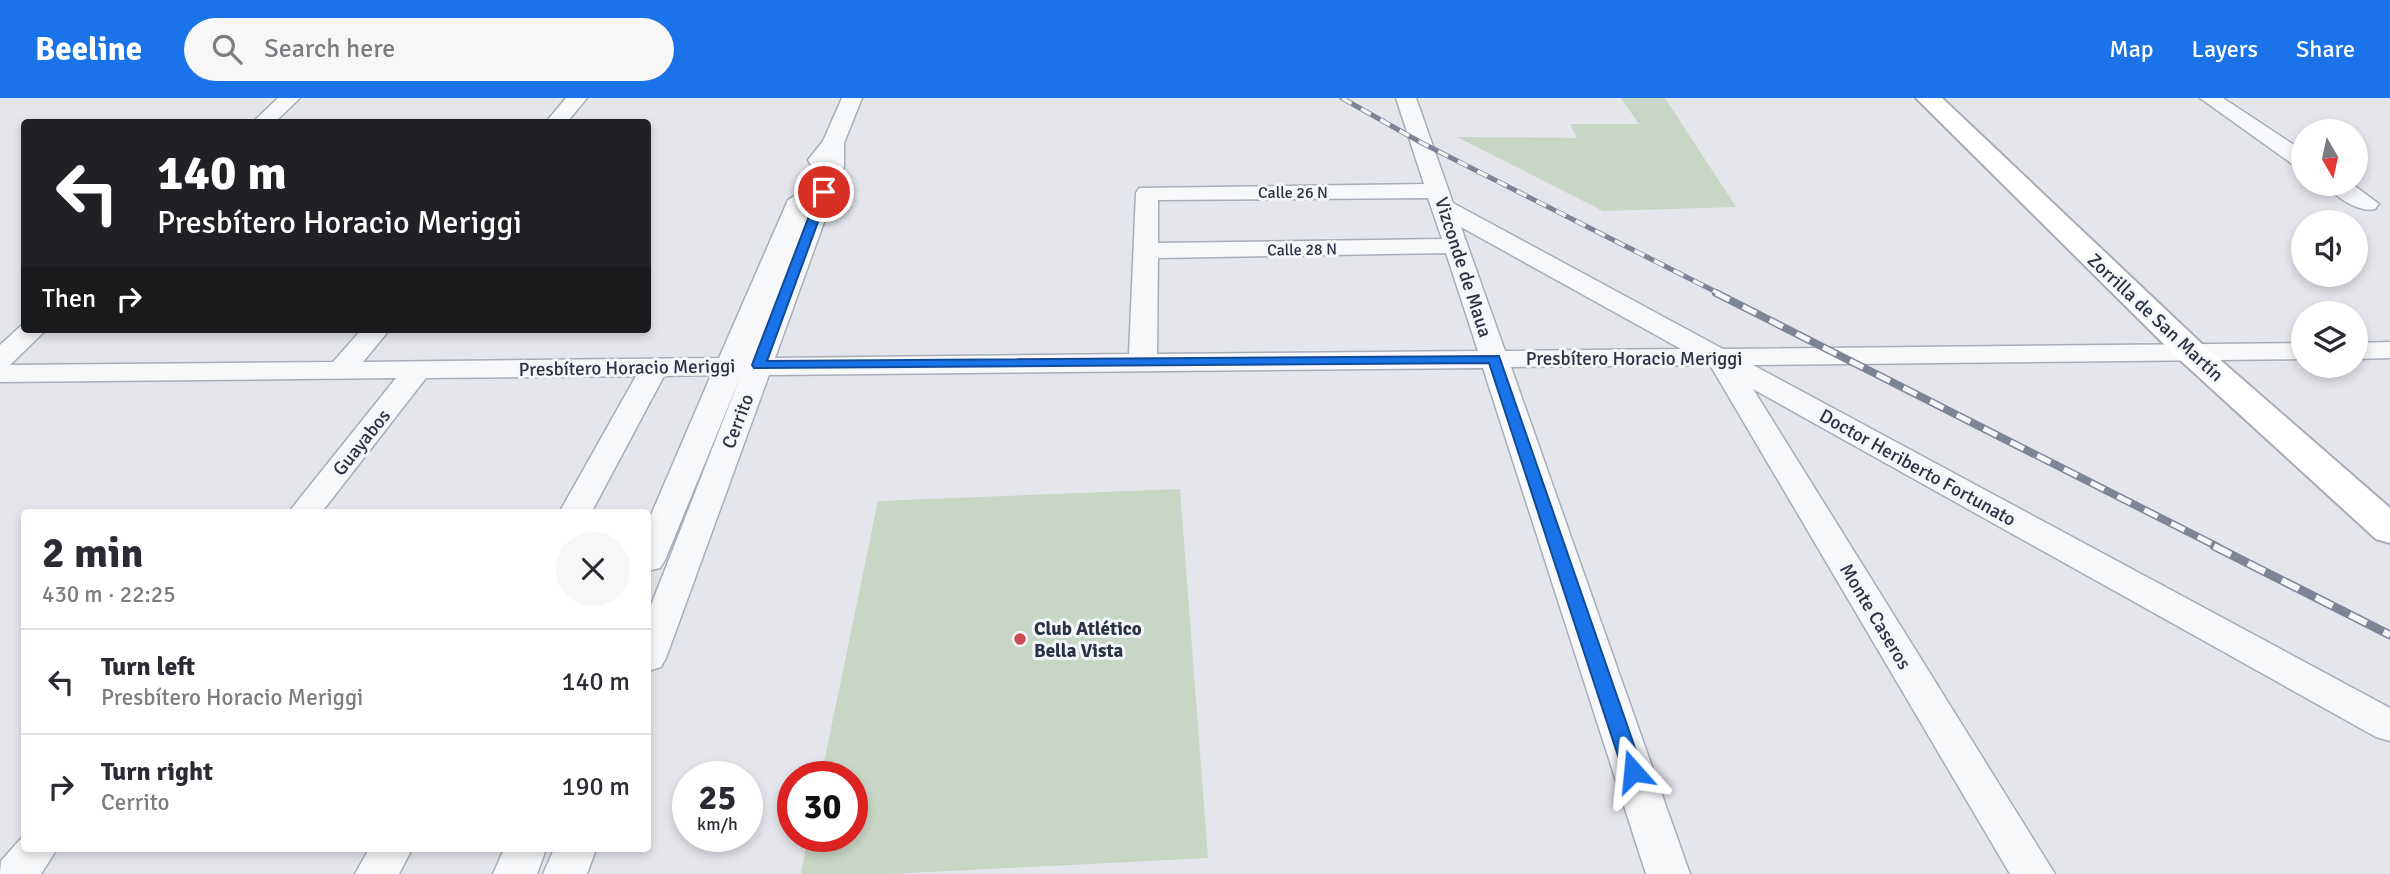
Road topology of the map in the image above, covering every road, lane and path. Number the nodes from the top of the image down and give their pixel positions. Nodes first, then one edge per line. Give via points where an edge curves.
1 (290, 98) edge
2 (577, 98) edge
3 (852, 98) edge
4 (1406, 98) edge
5 (1928, 98) edge
6 (2210, 98) edge
7 (266, 119) edge
8 (559, 119) edge
9 (833, 144) junction
10 (2291, 153) edge
11 (2355, 196) edge
12 (1442, 199) junction
13 (2367, 204) dead end
14 (1457, 246) junction
15 (1146, 251) junction
16 (30, 333) edge
17 (373, 333) edge
18 (2291, 351) edge
19 (2368, 351) edge
20 (2390, 351) edge
21 (2191, 352) junction
22 (1720, 358) junction
23 (1494, 359) junction
24 (0, 360) edge
25 (1143, 364) junction
26 (759, 365) junction
27 (730, 366) junction
28 (655, 367) junction
29 (418, 370) junction
30 (340, 371) junction
31 (0, 374) edge
32 (307, 509) edge
33 (577, 509) edge
34 (2390, 530) edge
35 (651, 553) edge
36 (651, 650) edge
37 (2390, 726) edge
38 (34, 852) edge
39 (389, 852) edge
40 (524, 852) edge
41 (574, 852) edge
42 (16, 874) edge
43 (377, 874) edge
44 (515, 874) edge
45 (565, 874) edge
46 (1668, 874) edge
47 (2033, 874) edge

1 - 7 street
2 - 8 street
3 - 9 street, Cerrito
4 - 12 street, Vizconde de Maua
5 - 21 street, Zorrilla de San Martín
6 - 10 street
9 - 26 street, Cerrito via 833,167
9 - 27 street, Cerrito via 812,168
11 - 13 street
12 - 14 street, Vizconde de Maua
12 - 15 street, Calle 26 N via 1147,192
12 - 22 street, Doctor Heriberto Fortunato
14 - 15 street, Calle 28 N
14 - 23 street, Vizconde de Maua
15 - 25 street
16 - 24 street
17 - 30 street
18 - 21 street, Presbítero Horacio Meriggi
19 - 20 street
21 - 22 street, Presbítero Horacio Meriggi
21 - 34 street, Zorrilla de San Martín
22 - 23 street, Presbítero Horacio Meriggi
22 - 37 street, Doctor Heriberto Fortunato
22 - 47 street, Monte Caseros
23 - 25 street, Presbítero Horacio Meriggi
23 - 46 street, Vizconde de Maua
25 - 26 street, Presbítero Horacio Meriggi
26 - 27 street, Presbítero Horacio Meriggi
26 - 36 street, Cerrito
27 - 28 street, Presbítero Horacio Meriggi
27 - 35 street, Cerrito
28 - 29 street, Presbítero Horacio Meriggi
28 - 33 street
29 - 30 street, Presbítero Horacio Meriggi
29 - 32 street, Guayabos
30 - 31 street, Presbítero Horacio Meriggi
38 - 42 street
39 - 43 street
40 - 44 street
41 - 45 street

